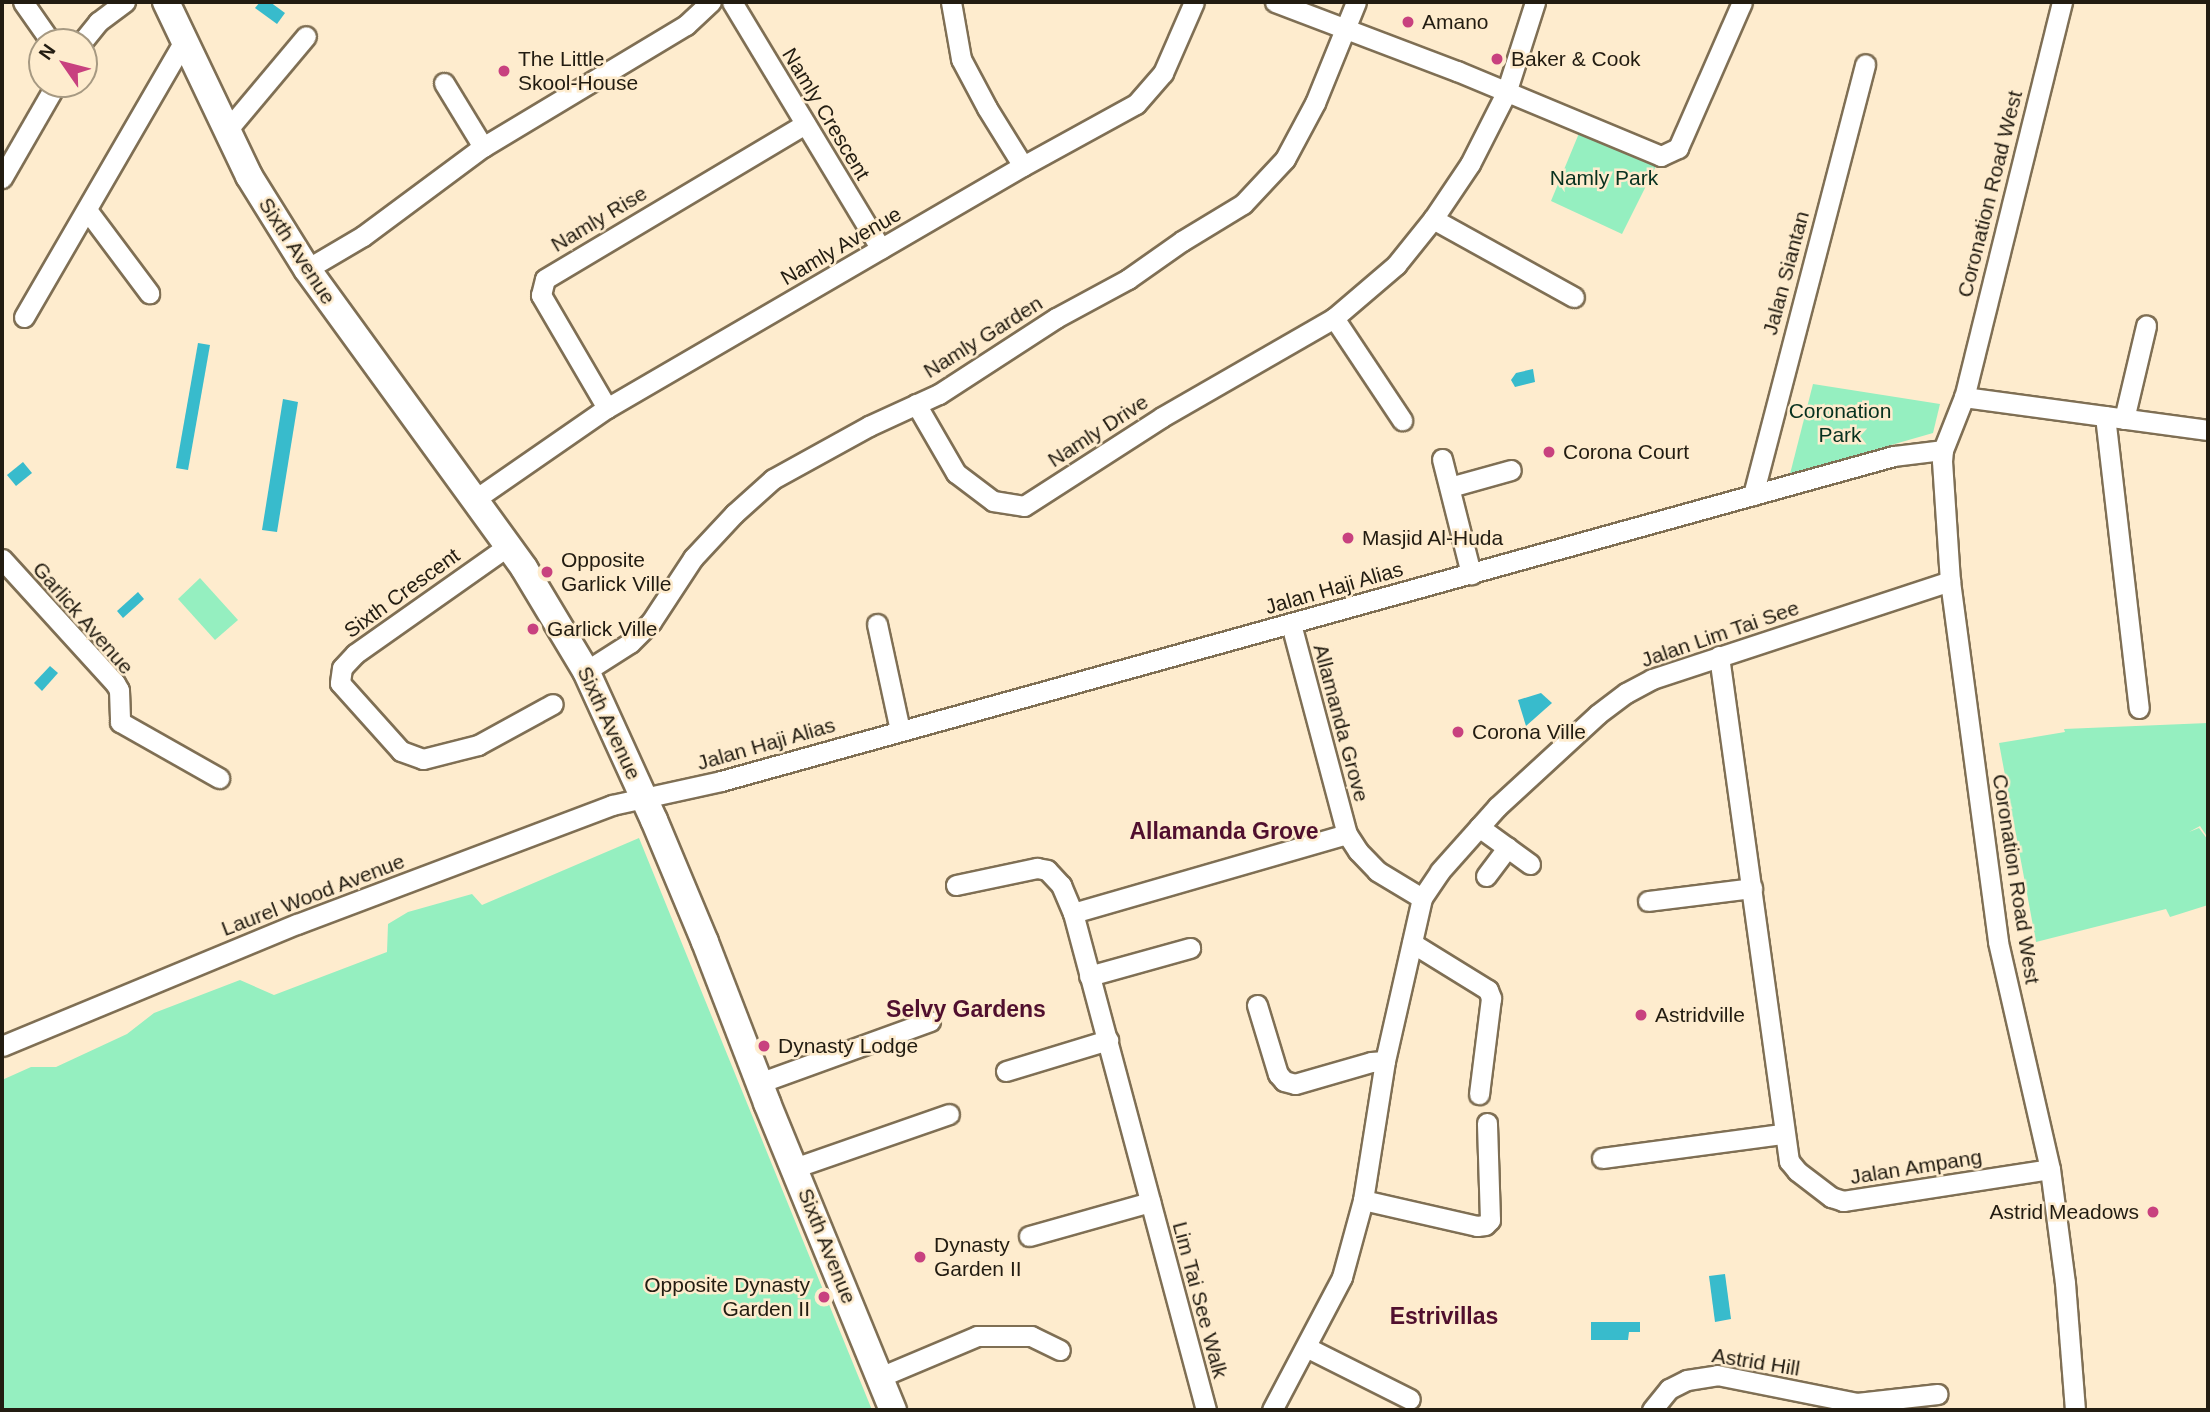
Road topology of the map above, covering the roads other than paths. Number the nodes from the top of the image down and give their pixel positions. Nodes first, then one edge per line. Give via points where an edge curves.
1 (23, 2) edge
2 (125, 2) edge
3 (166, 2) edge
4 (711, 2) edge
5 (732, 2) edge
6 (951, 2) edge
7 (1194, 2) edge
8 (1275, 2) edge
9 (1356, 2) edge
10 (1535, 2) edge
11 (1742, 2) edge
12 (2062, 2) edge
13 (41, 28) edge
14 (93, 28) edge
15 (1345, 29) junction
16 (306, 36) dead end
17 (184, 41) junction
18 (1866, 64) dead end
19 (444, 83) dead end
20 (1506, 93) junction
21 (48, 98) edge
22 (805, 124) junction
23 (228, 129) junction
24 (483, 147) junction
25 (1023, 166) junction
26 (2, 178) edge
27 (87, 209) junction
28 (1433, 219) junction
29 (881, 249) junction
30 (307, 270) junction
31 (149, 292) dead end
32 (1574, 297) dead end
33 (24, 317) dead end
34 (1334, 318) junction
35 (2146, 326) dead end
36 (1964, 397) junction
37 (916, 404) junction
38 (607, 408) junction
39 (2114, 417) junction
40 (1402, 420) dead end
41 (2208, 430) edge
42 (1943, 450) junction
43 (1442, 458) dead end
44 (1510, 470) dead end
45 (1450, 487) junction
46 (1753, 495) junction
47 (474, 500) junction
48 (508, 546) junction
49 (2, 559) edge
50 (1471, 573) junction
51 (1950, 581) junction
52 (877, 624) dead end
53 (1291, 624) junction
54 (1719, 656) junction
55 (586, 671) junction
56 (553, 704) dead end
57 (2139, 708) dead end
58 (900, 730) junction
59 (219, 778) dead end
60 (645, 799) junction
61 (1479, 827) junction
62 (1347, 834) junction
63 (1508, 847) junction
64 (1530, 864) dead end
65 (1486, 876) dead end
66 (956, 885) dead end
67 (1752, 888) junction
68 (1422, 898) junction
69 (1648, 901) dead end
70 (1073, 913) junction
71 (1412, 943) junction
72 (1190, 948) dead end
73 (1090, 976) junction
74 (1257, 1005) dead end
75 (930, 1021) dead end
76 (1108, 1040) junction
77 (2, 1046) edge
78 (1385, 1061) junction
79 (1006, 1071) dead end
80 (759, 1083) junction
81 (1479, 1094) dead end
82 (948, 1114) dead end
83 (1488, 1123) dead end
84 (1783, 1134) junction
85 (1602, 1158) dead end
86 (794, 1167) junction
87 (2050, 1169) junction
88 (1363, 1200) junction
89 (1150, 1202) junction
90 (1029, 1236) dead end
91 (1306, 1346) junction
92 (1060, 1350) dead end
93 (880, 1377) junction
94 (1937, 1394) dead end
95 (1409, 1399) dead end
96 (1858, 1407) edge
97 (893, 1410) edge
98 (1206, 1410) edge
99 (1272, 1410) edge
100 (1652, 1410) edge
101 (2075, 1410) edge

1 - 13 street
2 - 14 street
3 - 17 main road, Sixth Avenue
4 - 24 street via 686,25
5 - 22 street, Namly Crescent
6 - 25 street via 961,59
7 - 25 street, Namly Avenue via 1163,74 1143,98
8 - 15 street
9 - 15 street, Namly Garden
10 - 20 street, Namly Drive
11 - 20 street via 1678,148 1661,156
12 - 36 street, Coronation Road West
15 - 20 street
15 - 37 street, Namly Garden via 1315,103 1285,159 1243,204 1128,279
16 - 23 street
17 - 23 main road, Sixth Avenue
17 - 27 street
18 - 46 street, Jalan Siantan
19 - 24 street
20 - 28 street, Namly Drive via 1470,164
21 - 26 street
22 - 29 street, Namly Crescent
22 - 38 street, Namly Rise via 545,279 541,295
23 - 30 main road, Sixth Avenue via 249,176
24 - 30 street via 363,236
25 - 29 street, Namly Avenue
27 - 31 street
27 - 33 street
28 - 32 street
28 - 34 street, Namly Drive via 1396,265
29 - 38 street, Namly Avenue
30 - 47 main road, Sixth Avenue
34 - 37 street, Namly Drive via 1162,416 1024,506 993,501 956,473
34 - 40 street
35 - 39 street
36 - 39 street
36 - 42 street, Coronation Road West
37 - 55 street, Namly Garden via 773,479 693,558 651,622 630,643
38 - 47 street, Namly Avenue
39 - 41 street
39 - 57 street
42 - 46 street, Jalan Haji Alias via 1894,456
42 - 51 street, Coronation Road West
43 - 45 street
44 - 45 street
45 - 50 street
46 - 50 street, Jalan Haji Alias
47 - 48 main road, Sixth Avenue
48 - 55 main road, Sixth Avenue
48 - 56 street, Sixth Crescent via 355,654 342,668 340,682 401,751 423,759 478,745
49 - 59 street, Garlick Avenue via 115,683 120,722
50 - 53 street, Jalan Haji Alias
51 - 54 street, Jalan Lim Tai See
51 - 87 street, Coronation Road West via 1998,942
52 - 58 street
53 - 58 street, Jalan Haji Alias
53 - 62 street, Allamanda Grove
54 - 61 street, Jalan Lim Tai See via 1626,693
54 - 67 street, Jalan Ampang
55 - 60 main road, Sixth Avenue
58 - 60 street, Jalan Haji Alias
60 - 77 street, Laurel Wood Avenue via 612,804 297,924
60 - 80 main road, Sixth Avenue
61 - 63 street
61 - 68 street, Jalan Lim Tai See
62 - 68 street, Allamanda Grove via 1377,871
62 - 70 street, Allamanda Grove
63 - 64 street
63 - 65 street
66 - 70 street, Lim Tai See Walk via 1037,868 1047,870 1061,885
67 - 69 street
67 - 84 street, Jalan Ampang
68 - 71 street, Jalan Lim Tai See
70 - 73 street, Lim Tai See Walk
71 - 78 street, Jalan Lim Tai See
71 - 81 street via 1488,990 1491,998
72 - 73 street
73 - 76 street, Lim Tai See Walk
74 - 78 street via 1284,1081 1295,1084
75 - 80 street
76 - 79 street
76 - 89 street, Lim Tai See Walk
78 - 88 street, Jalan Lim Tai See
80 - 86 main road, Sixth Avenue
82 - 86 street
83 - 88 street via 1490,1220 1485,1225
84 - 85 street
84 - 87 street, Jalan Ampang via 1789,1161 1797,1171 1843,1201
86 - 93 main road, Sixth Avenue
87 - 101 street, Coronation Road West
88 - 91 street, Jalan Lim Tai See via 1342,1278
89 - 90 street, Lim Tai See Walk
89 - 98 street, Lim Tai See Walk
91 - 95 street
91 - 99 street, Jalan Lim Tai See
92 - 93 street via 1031,1336 977,1336
93 - 97 main road, Sixth Avenue
94 - 96 street, Astrid Hill
96 - 100 street, Astrid Hill via 1717,1375 1686,1380 1669,1389

